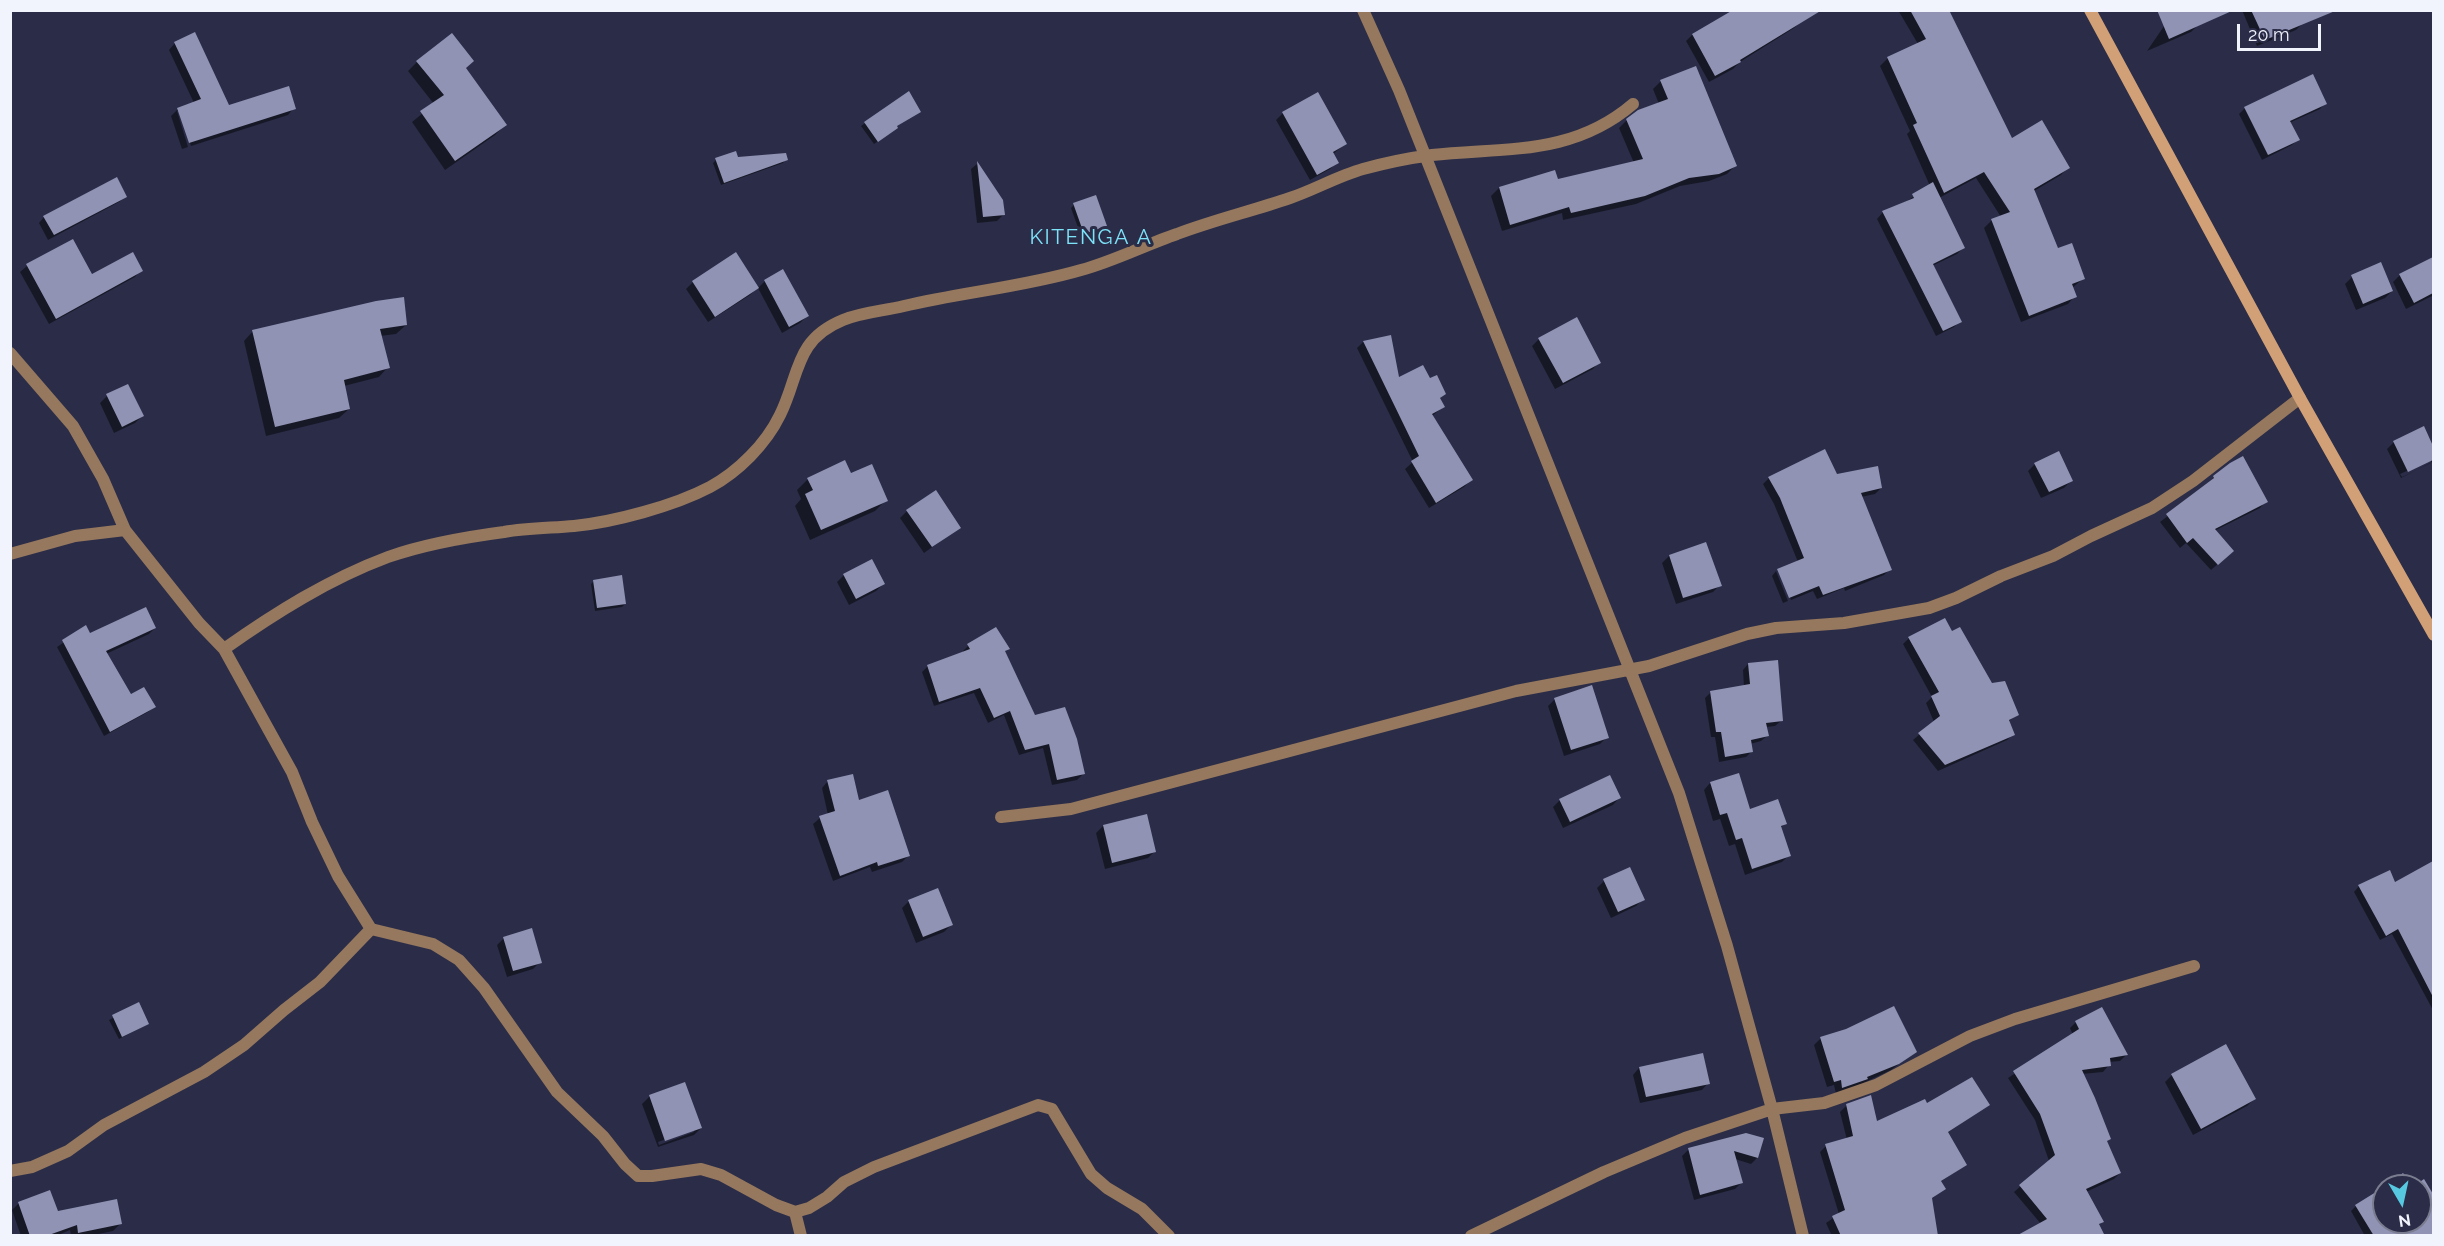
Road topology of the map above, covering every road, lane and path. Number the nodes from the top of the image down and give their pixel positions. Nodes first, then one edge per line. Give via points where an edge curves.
1 (1363, 10) edge
2 (2090, 10) edge
3 (1633, 104) dead end
4 (1425, 157) junction
5 (10, 352) edge
6 (2300, 398) junction
7 (125, 530) junction
8 (10, 554) edge
9 (2433, 634) edge
10 (224, 649) junction
11 (1628, 669) junction
12 (1001, 817) dead end
13 (371, 928) junction
14 (2194, 966) dead end
15 (1772, 1109) junction
16 (10, 1170) edge
17 (795, 1212) junction
18 (801, 1236) edge
19 (1169, 1236) edge
20 (1471, 1236) edge
21 (1803, 1236) edge

1 - 4 street
2 - 6 main road
3 - 4 street via 1614,120 1582,135 1539,148
4 - 10 street via 1359,170 1292,197 1040,282 938,297 840,321 809,345 797,364 779,417 761,443 741,465 713,486 679,501 611,520 506,531 388,557 319,589
4 - 11 street
5 - 7 street via 74,426 104,479
6 - 9 main road
6 - 11 street via 2152,508 1956,598 1929,608 1844,623 1747,634 1649,666
7 - 8 street via 75,536
7 - 10 street via 198,623
10 - 13 street via 292,772 338,876
11 - 12 street via 1516,692 1071,809
11 - 15 street via 1679,793
13 - 16 street via 320,982 244,1045 204,1072 104,1125 68,1151 32,1167
13 - 17 street via 433,944 459,960 484,988 557,1092 638,1176 701,1169
14 - 15 street via 2015,1019 1970,1036 1876,1085 1824,1103
15 - 20 street via 1614,1167
15 - 21 street
17 - 18 street
17 - 19 street via 809,1208 844,1182 874,1167 1038,1105 1052,1109 1090,1174 1142,1209

